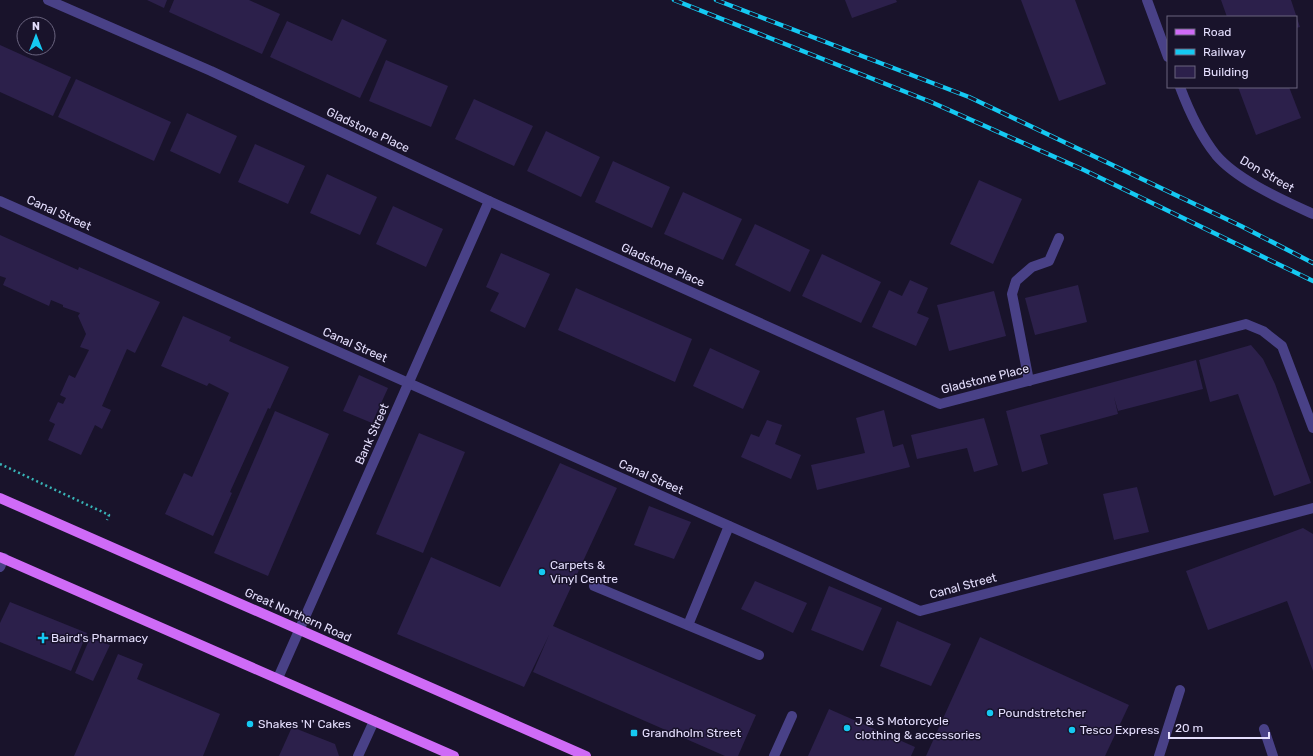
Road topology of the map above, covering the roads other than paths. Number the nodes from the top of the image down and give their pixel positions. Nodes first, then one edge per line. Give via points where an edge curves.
1 (48, 0) edge
2 (1147, 0) edge
3 (1167, 53) edge
4 (1180, 88) edge
5 (0, 201) edge
6 (489, 201) junction
7 (1313, 214) edge
8 (1059, 238) dead end
9 (1030, 381) junction
10 (408, 383) junction
11 (1313, 428) edge
12 (0, 498) edge
13 (1313, 508) edge
14 (729, 526) junction
15 (1, 561) edge
16 (594, 586) dead end
17 (688, 625) junction
18 (300, 630) junction
19 (759, 655) dead end
20 (278, 678) junction
21 (1180, 690) dead end
22 (792, 716) dead end
23 (374, 721) junction
24 (1264, 729) dead end
25 (358, 756) edge
26 (454, 756) edge
27 (586, 756) edge
28 (774, 756) edge
29 (1160, 756) edge
30 (1273, 756) edge

1 - 6 street, Gladstone Place via 211,71
2 - 3 street
4 - 7 street, Don Street via 1202,135 1217,156 1239,175
5 - 10 street, Canal Street
6 - 9 street, Gladstone Place via 940,404
6 - 10 street, Bank Street
8 - 9 street via 1049,261 1032,267 1016,281 1012,294
9 - 11 street, Gladstone Place via 1246,324 1263,331 1282,346
10 - 14 street, Canal Street
10 - 18 street, Bank Street
12 - 18 main road, Great Northern Road
13 - 14 street, Canal Street via 920,611
14 - 17 street
15 - 20 main road
16 - 17 street
17 - 19 street
18 - 20 street, Bank Street
18 - 27 main road, Great Northern Road
20 - 23 main road
21 - 29 street
22 - 28 street
23 - 25 street
23 - 26 main road
24 - 30 street

